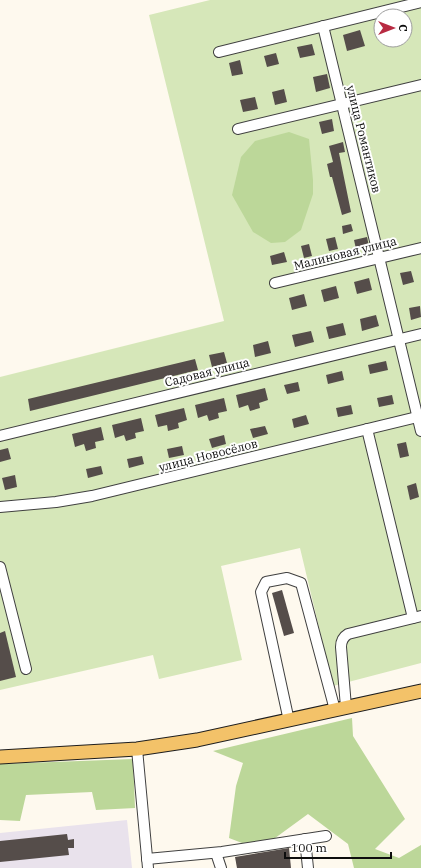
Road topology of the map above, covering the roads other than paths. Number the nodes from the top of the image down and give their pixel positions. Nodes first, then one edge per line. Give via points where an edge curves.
1 (421, 2) edge
2 (323, 26) junction
3 (219, 52) dead end
4 (421, 85) edge
5 (342, 104) junction
6 (238, 129) dead end
7 (421, 248) edge
8 (380, 258) junction
9 (275, 284) dead end
10 (421, 334) edge
11 (399, 339) junction
12 (419, 416) edge
13 (367, 429) junction
14 (421, 431) edge
15 (0, 436) edge
16 (0, 507) edge
17 (0, 567) edge
18 (417, 617) edge
19 (26, 668) dead end
20 (421, 691) edge
21 (341, 709) junction
22 (289, 721) junction
23 (137, 749) junction
24 (0, 757) edge
25 (326, 836) dead end
26 (305, 839) junction
27 (216, 853) junction
28 (148, 864) edge
29 (221, 868) edge
30 (308, 868) edge

1 - 2 street
2 - 3 street
2 - 5 street, улица Романтиков
4 - 5 street
5 - 6 street
5 - 8 street, улица Романтиков
7 - 8 street, Малиновая улица
8 - 9 street, Малиновая улица
8 - 11 street, улица Романтиков
10 - 11 street, Садовая улица
11 - 12 street, улица Романтиков
11 - 15 street, Садовая улица
12 - 13 street, улица Новосёлов
12 - 14 street, улица Романтиков
13 - 16 street, улица Новосёлов via 92,496
13 - 18 street
17 - 19 street
18 - 21 street via 348,634 343,639
20 - 21 main road
21 - 22 main road
21 - 22 street via 301,583 287,578 266,582 261,592
22 - 23 main road via 197,740
23 - 24 main road
23 - 28 street
25 - 26 street
26 - 27 street
26 - 30 street
27 - 28 street
27 - 29 street

